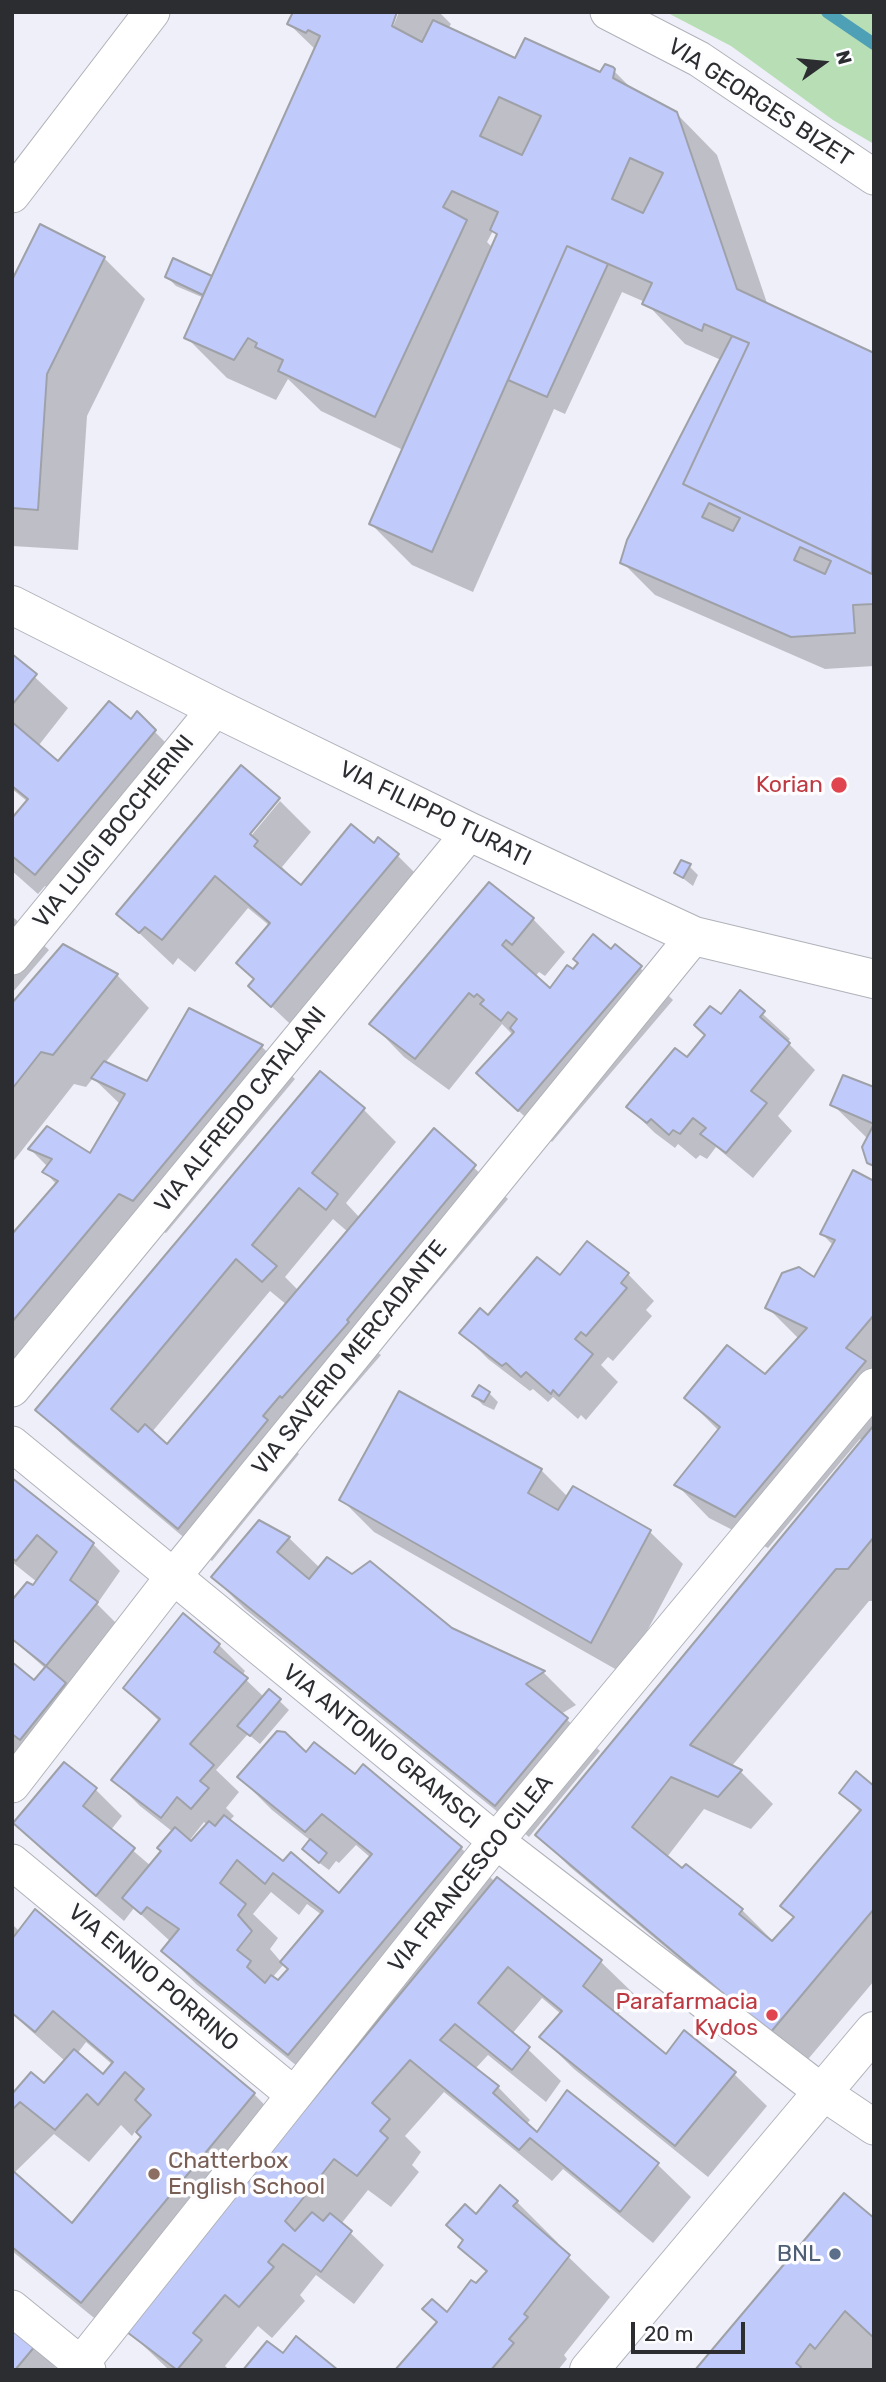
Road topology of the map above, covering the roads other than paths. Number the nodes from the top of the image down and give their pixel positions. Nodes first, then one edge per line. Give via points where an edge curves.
1 (152, 12) edge
2 (608, 12) edge
3 (874, 177) edge
4 (12, 195) edge
5 (12, 605) edge
6 (216, 708) junction
7 (470, 832) junction
8 (694, 936) junction
9 (12, 957) edge
10 (874, 979) edge
11 (874, 1386) edge
12 (12, 1389) edge
13 (12, 1444) edge
14 (173, 1577) junction
15 (12, 1785) edge
16 (496, 1841) junction
17 (12, 1862) edge
18 (874, 2031) edge
19 (822, 2092) junction
20 (294, 2095) junction
21 (874, 2127) edge
22 (12, 2308) edge
23 (82, 2368) edge
24 (589, 2370) edge

1 - 4 street
2 - 3 street, VIA GEORGES BIZET via 699,59
5 - 6 street, VIA FILIPPO TURATI
6 - 7 street, VIA FILIPPO TURATI
6 - 9 street, VIA LUIGI BOCCHERINI
7 - 8 street, VIA FILIPPO TURATI
7 - 12 street, VIA ALFREDO CATALANI
8 - 10 street, VIA FILIPPO TURATI
8 - 14 street, VIA SAVERIO MERCADANTE
11 - 16 street, VIA FRANCESCO CILEA
13 - 14 street, VIA ANTONIO GRAMSCI
14 - 15 street, VIA SAVERIO MERCADANTE
14 - 16 street, VIA ANTONIO GRAMSCI
16 - 19 street, VIA ANTONIO GRAMSCI
16 - 20 street, VIA FRANCESCO CILEA
17 - 20 street, VIA ENNIO PORRINO
18 - 19 street
19 - 21 street, VIA ANTONIO GRAMSCI
19 - 24 street
20 - 23 street, VIA FRANCESCO CILEA
22 - 23 street

